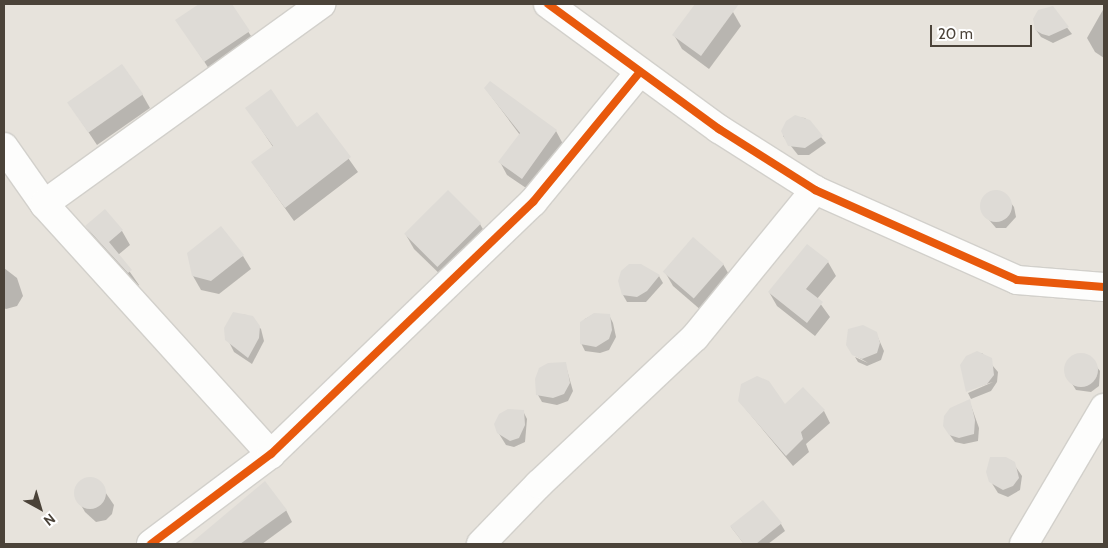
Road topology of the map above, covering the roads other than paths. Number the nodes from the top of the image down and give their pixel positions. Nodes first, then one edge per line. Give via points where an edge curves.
1 (321, 4) edge
2 (548, 4) edge
3 (639, 73) junction
4 (4, 147) edge
5 (815, 190) junction
6 (44, 204) junction
7 (1104, 287) edge
8 (1104, 408) edge
9 (271, 454) junction
10 (152, 544) edge
11 (482, 544) edge
12 (1024, 544) edge

1 - 6 street
2 - 3 street
3 - 5 street
3 - 9 street via 533,202
4 - 6 street
5 - 7 street via 1017,280
5 - 11 street via 695,337 539,484
6 - 9 street
8 - 12 street
9 - 10 street

